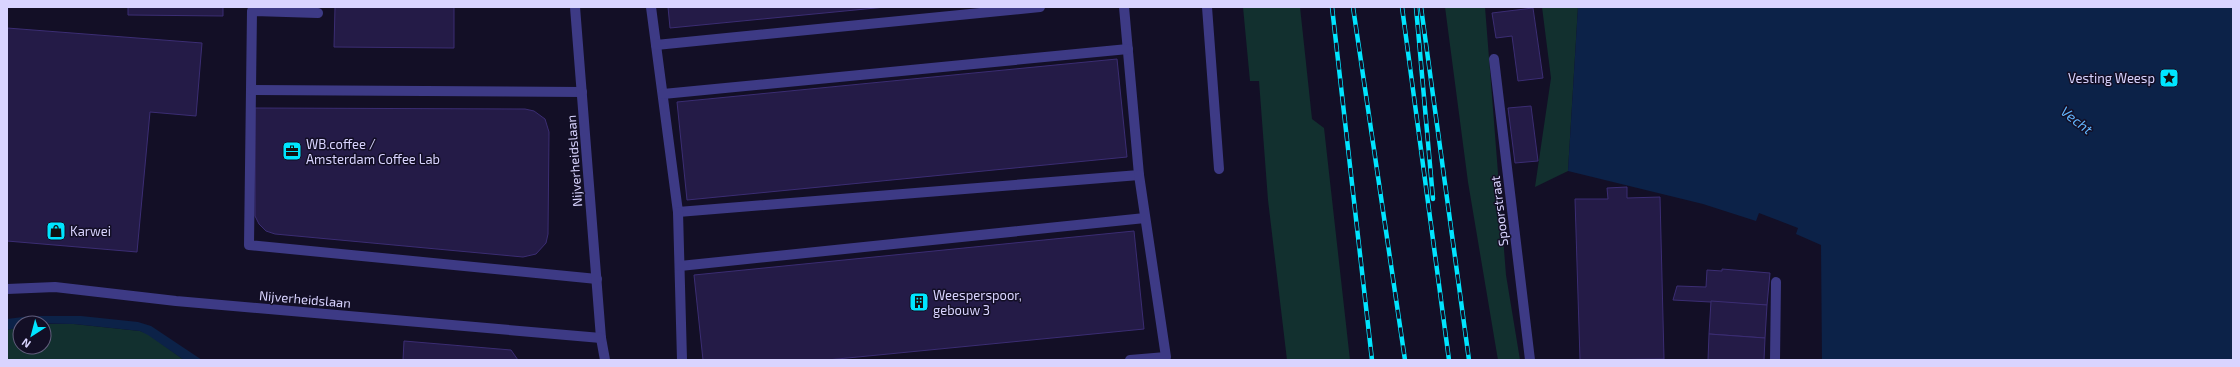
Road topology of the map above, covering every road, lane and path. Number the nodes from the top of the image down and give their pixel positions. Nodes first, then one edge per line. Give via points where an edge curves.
1 (576, 7) edge
2 (651, 7) edge
3 (1040, 7) edge
4 (1124, 7) edge
5 (1207, 7) edge
6 (318, 13) dead end
7 (656, 45) junction
8 (1128, 49) junction
9 (1494, 59) dead end
10 (251, 90) junction
11 (582, 92) junction
12 (663, 94) junction
13 (1219, 169) dead end
14 (1139, 175) junction
15 (678, 212) junction
16 (1145, 218) junction
17 (680, 266) junction
18 (597, 279) junction
19 (1776, 282) dead end
20 (7, 289) edge
21 (601, 338) junction
22 (606, 360) edge
23 (682, 360) edge
24 (1130, 360) edge
25 (1530, 360) edge
26 (1775, 360) edge

1 - 11 street, Nijverheidslaan
2 - 7 street
3 - 7 street
4 - 8 street
5 - 13 street
6 - 10 street via 252,11
7 - 12 street
8 - 12 street
8 - 14 street
9 - 25 street, Spoorstraat
10 - 11 street
10 - 18 street via 249,245
11 - 18 street, Nijverheidslaan
12 - 15 street
14 - 15 street
14 - 16 street
15 - 17 street
16 - 17 street
16 - 24 street via 1166,356
17 - 23 street
18 - 21 street, Nijverheidslaan
19 - 26 street
20 - 21 street, Nijverheidslaan via 55,287 176,301
21 - 22 street, Nijverheidslaan

